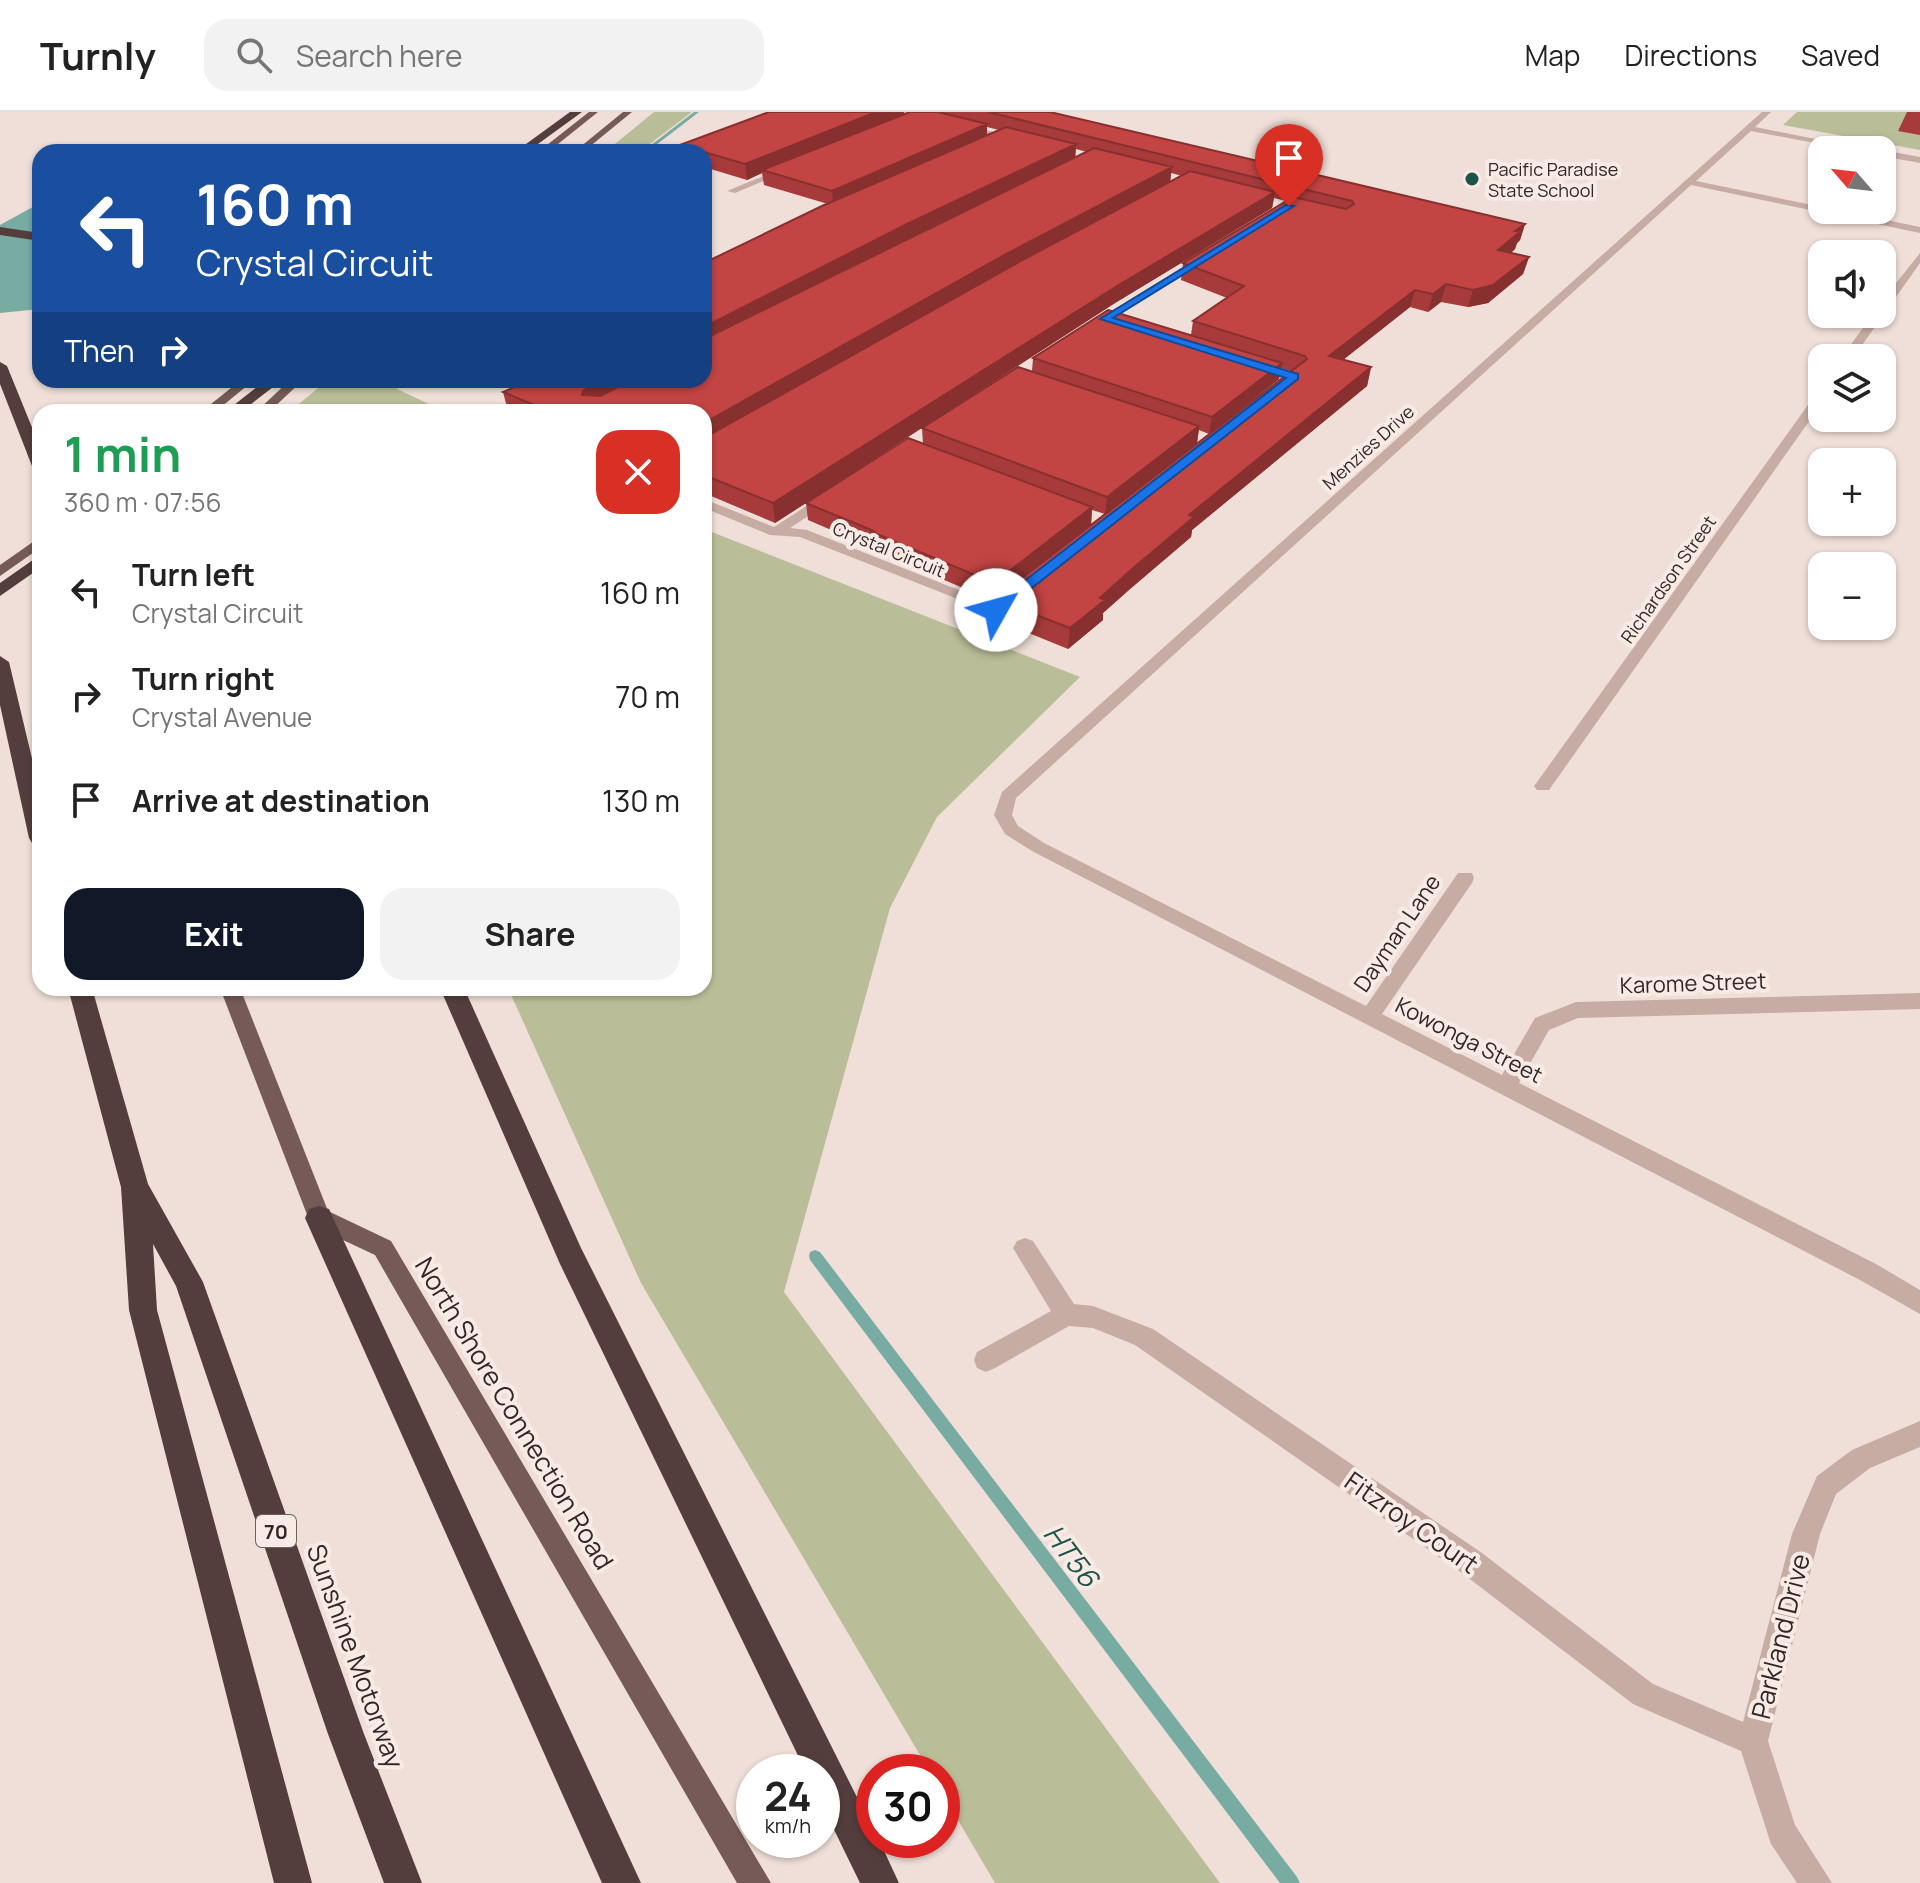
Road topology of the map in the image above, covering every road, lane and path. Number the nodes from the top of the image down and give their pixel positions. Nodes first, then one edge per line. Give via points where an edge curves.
1 (577, 112) edge
2 (594, 112) edge
3 (628, 112) edge
4 (1767, 112) edge
5 (906, 116) edge
6 (1748, 128) junction
7 (1005, 136) junction
8 (1808, 139) edge
9 (991, 142) edge
10 (1034, 143) edge
11 (531, 144) edge
12 (552, 144) edge
13 (588, 144) edge
14 (1896, 156) edge
15 (1920, 160) edge
16 (804, 163) edge
17 (1689, 182) junction
18 (732, 191) dead end
19 (1808, 207) edge
20 (1891, 224) edge
21 (1920, 230) edge
22 (0, 231) edge
23 (32, 236) edge
24 (1210, 254) edge
25 (1920, 256) edge
26 (1896, 290) edge
27 (1105, 319) junction
28 (1120, 323) edge
29 (1080, 335) edge
30 (0, 366) edge
31 (238, 388) edge
32 (264, 388) edge
33 (288, 388) edge
34 (217, 404) edge
35 (243, 404) edge
36 (271, 404) edge
37 (1808, 414) edge
38 (32, 446) edge
39 (841, 489) edge
40 (712, 506) edge
41 (775, 532) junction
42 (32, 547) edge
43 (32, 566) edge
44 (1045, 571) edge
45 (0, 572) edge
46 (0, 591) edge
47 (0, 662) edge
48 (1543, 786) dead end
49 (32, 803) edge
50 (1003, 815) joint
51 (1465, 878) dead end
52 (82, 996) edge
53 (233, 996) edge
54 (456, 996) edge
55 (1920, 1001) edge
56 (1370, 1016) junction
57 (1507, 1086) junction
58 (135, 1187) junction
59 (319, 1218) junction
60 (1025, 1248) dead end
61 (1920, 1303) edge
62 (1067, 1315) junction
63 (986, 1360) dead end
64 (1920, 1434) edge
65 (1753, 1741) junction
66 (293, 1883) edge
67 (403, 1883) edge
68 (622, 1883) edge
69 (755, 1883) edge
70 (880, 1883) edge
71 (1816, 1883) edge

1 - 11 highway
2 - 12 main road
3 - 13 main road
4 - 6 street, Menzies Drive
5 - 7 street
6 - 8 street
6 - 17 street, Menzies Drive
7 - 9 street
7 - 10 street
14 - 15 street
16 - 18 street
17 - 19 street
17 - 50 street, Menzies Drive via 1008,796
20 - 21 street
22 - 23 highway
24 - 27 street
25 - 26 street
27 - 28 street
27 - 29 street
30 - 38 highway
31 - 34 main road
32 - 35 highway
33 - 36 main road
37 - 48 street, Richardson Street
39 - 41 street, Crystal Circuit
40 - 41 street
41 - 44 street, Crystal Circuit via 802,533 996,610
42 - 45 main road
43 - 46 highway
47 - 49 highway
50 - 56 street, Kowonga Street via 1011,830 1038,847
51 - 56 street, Dayman Lane
52 - 58 highway, Sunshine Motorway / 70
53 - 59 main road
54 - 70 highway via 570,1255
55 - 57 street, Karome Street via 1576,1010 1542,1024
56 - 57 street, Kowonga Street
57 - 61 street, Kowonga Street
58 - 66 highway, Sunshine Motorway / 70 via 143,1310
58 - 67 highway, Sunshine Motorway / 70 via 189,1282
59 - 68 highway
59 - 69 main road, North Shore Connection Road via 383,1248
60 - 62 street
62 - 63 street
62 - 65 street, Fitzroy Court via 1093,1317 1144,1337 1472,1563 1643,1694
64 - 65 street, Parkland Drive via 1861,1459 1826,1485 1806,1534
65 - 71 street, Parkland Drive via 1782,1833

